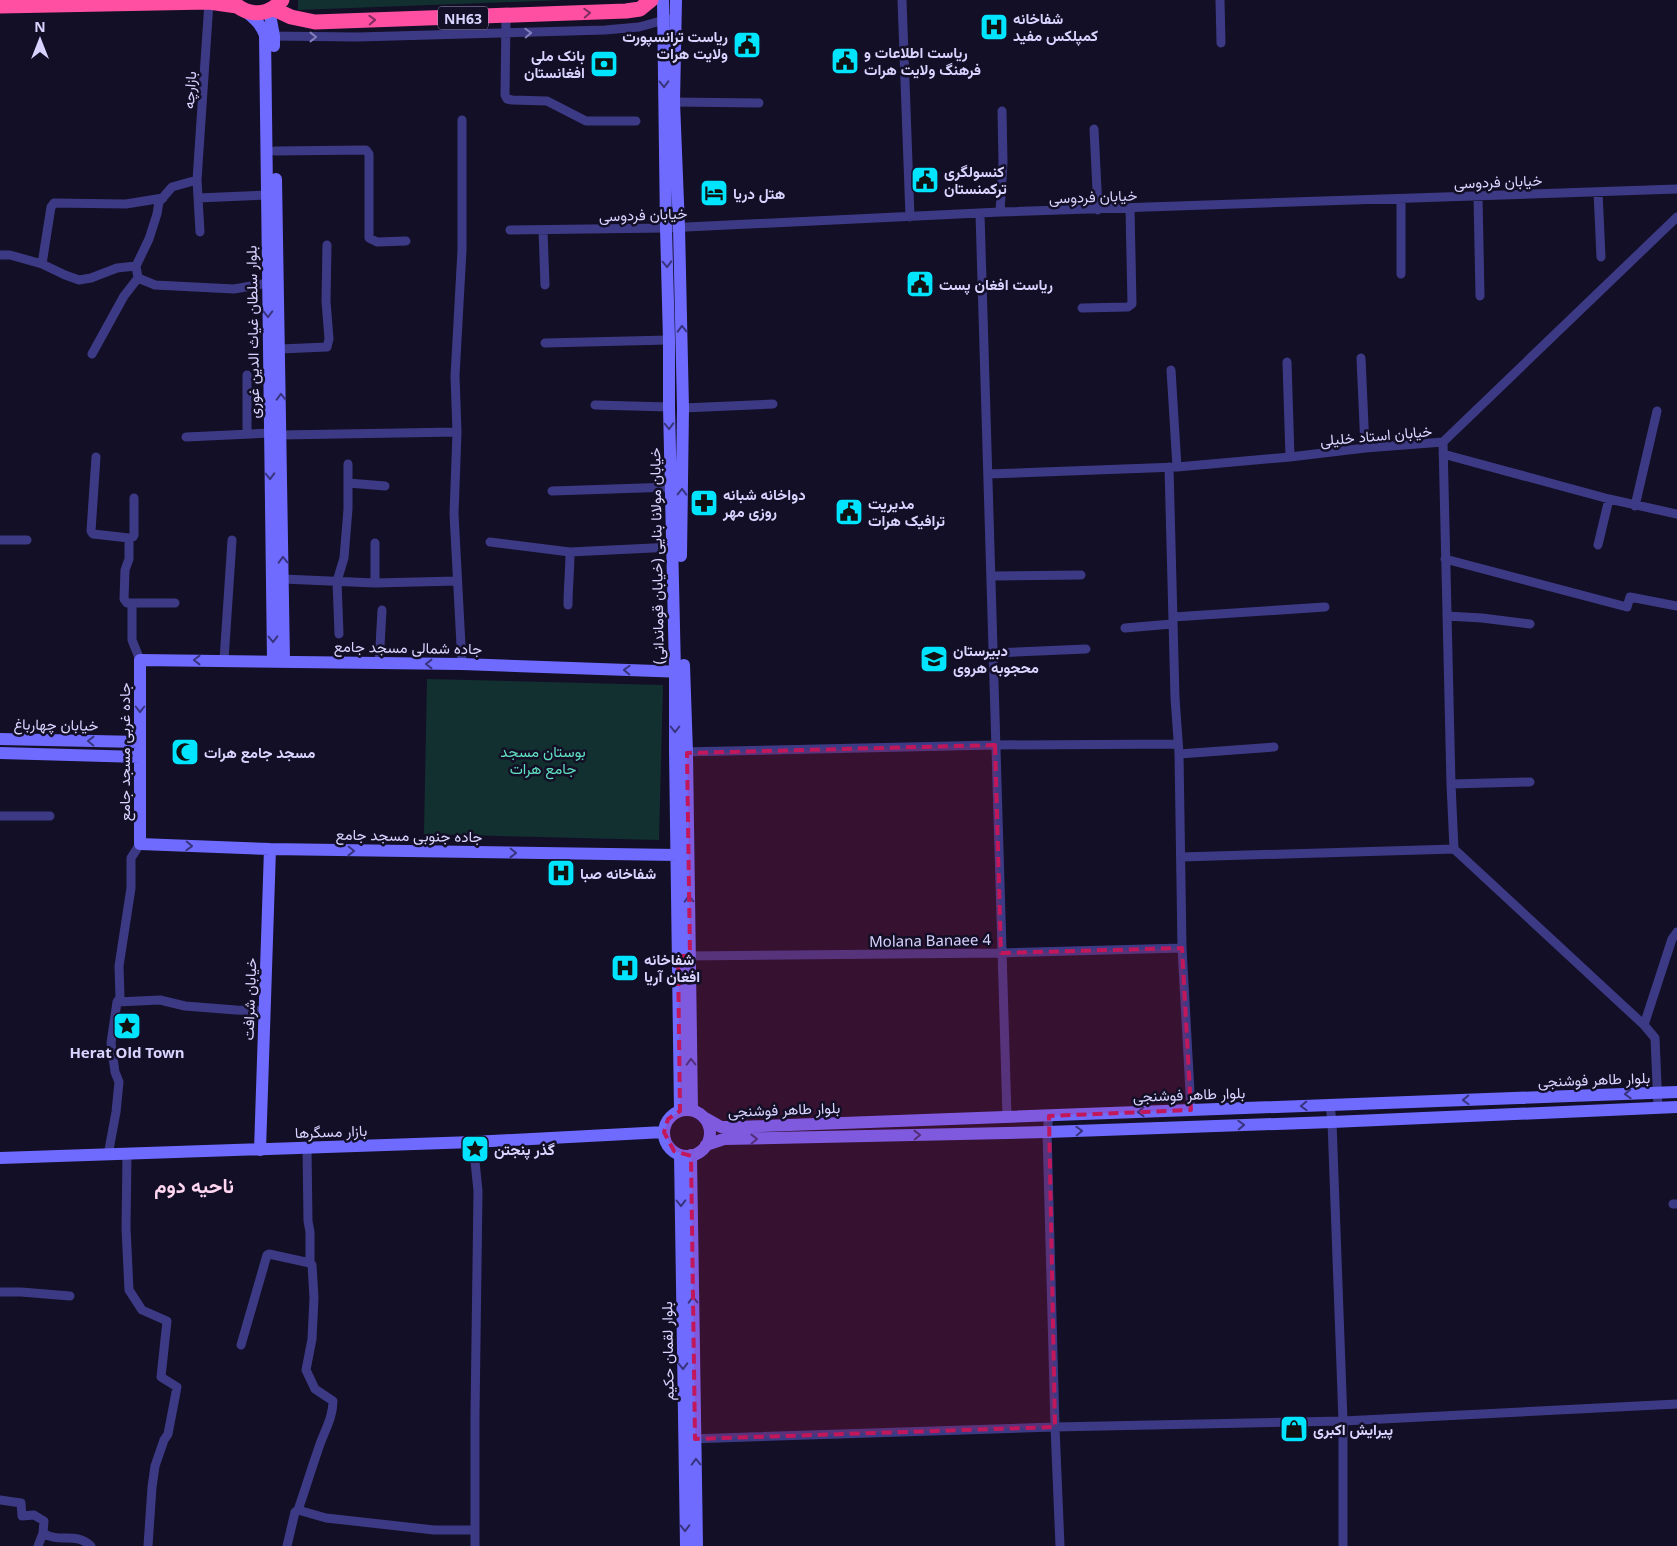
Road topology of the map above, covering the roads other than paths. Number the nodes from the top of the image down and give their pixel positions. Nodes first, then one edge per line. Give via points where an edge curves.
1 (651, 0) edge
2 (663, 0) edge
3 (676, 0) edge
4 (902, 0) edge
5 (1220, 0) edge
6 (209, 2) junction
7 (0, 6) edge
8 (238, 6) edge
9 (275, 6) edge
10 (676, 15) junction
11 (506, 16) junction
12 (664, 22) junction
13 (506, 33) junction
14 (269, 36) junction
15 (1221, 43) dead end
16 (674, 102) junction
17 (759, 103) dead end
18 (1002, 111) dead end
19 (462, 120) dead end
20 (636, 121) dead end
21 (1094, 129) dead end
22 (275, 151) junction
23 (197, 180) junction
24 (1677, 188) edge
25 (1598, 192) junction
26 (267, 195) junction
27 (1478, 196) junction
28 (163, 198) junction
29 (198, 198) junction
30 (1401, 199) junction
31 (1130, 208) junction
32 (1098, 210) junction
33 (1000, 212) junction
34 (980, 214) junction
35 (910, 217) junction
36 (1677, 217) edge
37 (679, 227) junction
38 (666, 228) junction
39 (510, 230) dead end
40 (543, 230) junction
41 (200, 232) dead end
42 (406, 241) dead end
43 (327, 245) dead end
44 (0, 255) edge
45 (1601, 257) dead end
46 (42, 264) junction
47 (136, 266) junction
48 (1401, 274) dead end
49 (138, 278) junction
50 (268, 283) junction
51 (544, 285) dead end
52 (1480, 296) dead end
53 (1082, 308) dead end
54 (669, 340) junction
55 (545, 343) dead end
56 (280, 349) junction
57 (92, 354) dead end
58 (1361, 358) dead end
59 (1287, 362) dead end
60 (1171, 370) dead end
61 (246, 375) dead end
62 (773, 404) dead end
63 (595, 405) dead end
64 (669, 407) junction
65 (683, 408) junction
66 (1657, 411) dead end
67 (457, 432) junction
68 (246, 434) junction
69 (276, 434) junction
70 (186, 437) dead end
71 (1443, 442) junction
72 (1365, 448) junction
73 (1443, 454) junction
74 (96, 457) dead end
75 (1290, 457) junction
76 (348, 464) dead end
77 (1173, 467) junction
78 (988, 474) junction
79 (348, 482) junction
80 (385, 486) dead end
81 (672, 487) junction
82 (552, 491) dead end
83 (134, 498) dead end
84 (1609, 500) junction
85 (1634, 506) junction
86 (1677, 514) edge
87 (129, 538) junction
88 (0, 540) edge
89 (27, 540) dead end
90 (232, 540) dead end
91 (490, 542) dead end
92 (375, 543) dead end
93 (1598, 545) dead end
94 (673, 547) junction
95 (570, 552) junction
96 (1446, 559) junction
97 (1082, 575) dead end
98 (990, 576) junction
99 (283, 579) junction
100 (337, 581) junction
101 (457, 581) junction
102 (376, 583) junction
103 (175, 603) dead end
104 (132, 604) junction
105 (568, 605) dead end
106 (1677, 606) edge
107 (1325, 607) dead end
108 (382, 610) dead end
109 (1447, 616) junction
110 (1173, 620) junction
111 (1530, 624) dead end
112 (1125, 628) dead end
113 (339, 634) dead end
114 (1086, 649) dead end
115 (992, 653) junction
116 (140, 660) junction
117 (224, 660) junction
118 (279, 661) junction
119 (379, 664) junction
120 (462, 664) junction
121 (680, 672) junction
122 (0, 739) edge
123 (140, 742) junction
124 (1178, 744) junction
125 (995, 746) junction
126 (1274, 747) dead end
127 (681, 752) junction
128 (0, 753) edge
129 (1179, 754) junction
130 (140, 757) junction
131 (1530, 782) dead end
132 (1451, 784) junction
133 (0, 816) edge
134 (50, 816) dead end
135 (140, 844) junction
136 (270, 849) junction
137 (1454, 849) junction
138 (677, 855) junction
139 (1182, 857) junction
140 (1677, 932) edge
141 (1182, 948) junction
142 (1001, 953) junction
143 (684, 956) junction
144 (117, 1002) junction
145 (264, 1010) junction
146 (1644, 1025) junction
147 (1677, 1092) edge
148 (1658, 1093) junction
149 (1330, 1105) junction
150 (1677, 1107) edge
151 (1658, 1108) junction
152 (686, 1110) junction
153 (1192, 1110) junction
154 (1049, 1116) junction
155 (1007, 1117) junction
156 (705, 1118) junction
157 (1332, 1122) junction
158 (664, 1132) junction
159 (1047, 1132) junction
160 (473, 1142) junction
161 (706, 1145) junction
162 (307, 1148) junction
163 (260, 1150) junction
164 (128, 1154) junction
165 (108, 1155) junction
166 (686, 1155) junction
167 (0, 1158) edge
168 (310, 1263) junction
169 (0, 1292) edge
170 (70, 1296) dead end
171 (242, 1345) dead end
172 (1677, 1404) edge
173 (1343, 1421) junction
174 (1054, 1427) junction
175 (690, 1439) junction
176 (0, 1500) edge
177 (298, 1510) junction
178 (475, 1530) junction
179 (43, 1533) junction
180 (38, 1546) edge
181 (91, 1546) edge
182 (148, 1546) edge
183 (287, 1546) edge
184 (475, 1546) edge
185 (686, 1546) edge
186 (697, 1546) edge
187 (1060, 1546) edge
188 (1343, 1546) edge

11 -> 1 highway, NH63 via 626,11 640,9
2 - 12 street, خیابان مولانا بنایی (خیابان قوماندانی)
3 - 10 street, خیابان مولانا بنایی (خیابان قوماندانی)
4 - 35 street
5 - 15 street
6 - 7 highway
6 - 8 highway
6 - 23 street, بازارچه
8 - 9 highway via 253,13
8 - 14 street via 253,17
9 -> 11 highway, NH63 via 291,17 315,22
9 - 14 street
10 - 12 street
10 - 16 street, خیابان مولانا بنایی (خیابان قوماندانی)
11 - 13 street
13 -> 12 street via 605,30
12 -> 38 street, خیابان مولانا بنایی (خیابان قوماندانی)
14 -> 13 street
13 - 20 street via 507,99 547,101 586,121
14 - 22 street
14 - 26 street, بلوار سلطان غیاث الدین غوری
16 - 17 street
16 - 37 street, خیابان مولانا بنایی (خیابان قوماندانی)
18 - 33 street
19 - 67 street via 462,250 455,376
21 - 32 street
22 - 42 street via 366,150 369,154 369,238 377,242
22 - 56 street
23 - 28 street via 172,187
23 - 29 street, بازارچه
24 - 25 street, خیابان فردوسی
25 - 27 street, خیابان فردوسی
25 - 45 street
26 - 29 street
26 - 50 street, بلوار سلطان غیاث الدین غوری
27 - 30 street, خیابان فردوسی
27 - 52 street
28 - 46 street via 126,204 54,203
28 - 47 street
29 - 41 street, بازارچه
30 - 31 street, خیابان فردوسی
30 - 48 street
31 - 32 street, خیابان فردوسی
31 - 53 street via 1132,304 1128,307
32 - 33 street, خیابان فردوسی
33 - 34 street, خیابان فردوسی
34 - 35 street, خیابان فردوسی
34 - 78 street
35 - 37 street, خیابان فردوسی
36 - 71 street, خیابان استاد خلیلی
37 - 38 street, خیابان فردوسی
65 -> 37 street, خیابان مولانا بنایی (خیابان قوماندانی)
38 - 40 street, خیابان فردوسی
38 -> 54 street, خیابان مولانا بنایی (خیابان قوماندانی)
39 - 40 street, خیابان فردوسی
40 - 51 street
43 - 56 street via 329,339 326,347
44 - 46 street
46 - 47 street via 78,280 117,268
47 - 49 street
49 - 50 street via 155,285 234,289
49 - 57 street via 124,296
50 -> 69 street, بلوار سلطان غیاث الدین غوری
54 - 55 street
54 - 64 street, خیابان مولانا بنایی (خیابان قوماندانی)
69 -> 56 street
58 - 72 street
59 - 75 street
60 - 77 street
61 - 68 street
62 - 65 street
63 - 64 street
64 -> 81 street, خیابان مولانا بنایی (خیابان قوماندانی)
121 -> 65 street, خیابان مولانا بنایی (خیابان قوماندانی)
66 - 85 street
67 - 69 street
67 - 101 street via 454,514
68 - 69 street
68 - 70 street
99 -> 69 street
69 -> 118 street, بلوار سلطان غیاث الدین غوری
71 - 72 street, خیابان استاد خلیلی
71 - 73 street
72 - 75 street, خیابان استاد خلیلی
73 - 84 street
73 - 96 street
74 - 87 street via 91,531 93,534
75 - 77 street, خیابان استاد خلیلی
76 - 79 street
77 - 78 street, خیابان استاد خلیلی
77 - 110 street
78 - 98 street
79 - 80 street
79 - 100 street via 344,558
81 - 82 street
81 - 94 street, خیابان مولانا بنایی (خیابان قوماندانی)
83 - 87 street via 134,535
84 - 85 street
84 - 93 street
85 - 86 street
87 - 104 street via 124,599
88 - 89 street
90 - 117 street
91 - 95 street
92 - 102 street
94 - 95 street
94 - 121 street, خیابان مولانا بنایی (خیابان قوماندانی)
95 - 105 street
96 - 106 street via 1627,608 1630,597
96 - 109 street
97 - 98 street
98 - 115 street
99 - 100 street
99 - 118 street
100 - 102 street
100 - 113 street
101 - 102 street
101 - 120 street
103 - 104 street
104 - 116 street via 132,640
107 - 110 street
108 - 119 street
109 - 111 street
109 - 132 street
110 - 112 street
110 - 124 street
114 - 115 street
115 - 125 street
117 -> 116 street, جاده شمالی مسجد جامع
116 -> 123 street, جاده غربی مسجد جامع
117 - 118 street, جاده شمالی مسجد جامع
118 - 119 street, جاده شمالی مسجد جامع
120 -> 119 street, جاده شمالی مسجد جامع
121 -> 120 street, جاده شمالی مسجد جامع
121 - 127 street, خیابان مولانا بنایی (خیابان قوماندانی)
123 -> 122 street, خیابان چهارباغ
123 - 130 street, جاده غربی مسجد جامع
124 - 125 street
124 - 129 street
125 - 127 street
125 - 142 street
126 - 129 street
127 - 138 street, خیابان مولانا بنایی (خیابان قوماندانی)
143 -> 127 street, خیابان مولانا بنایی (خیابان قوماندانی)
128 - 130 street, خیابان چهارباغ
129 - 139 street
130 - 135 street, جاده غربی مسجد جامع
131 - 132 street
132 - 137 street
133 - 134 street
135 -> 136 street, جاده جنوبی مسجد جامع
135 - 144 street via 131,858 131,888
136 -> 138 street, جاده جنوبی مسجد جامع
136 - 145 street, خیابان شرافت
137 - 139 street
137 - 146 street
138 - 143 street, خیابان مولانا بنایی (خیابان قوماندانی)
139 - 141 street
140 - 146 street
141 - 142 street, Molana Banaee 4
141 - 153 street
142 - 143 street, Molana Banaee 4
142 - 155 street
143 - 152 street, خیابان مولانا بنایی (خیابان قوماندانی)
144 - 145 street via 160,1000 185,1006
144 - 165 street via 111,1043 119,1082
145 - 163 street, خیابان شرافت
146 - 148 street via 1655,1038
147 - 148 street, بلوار طاهر فوشنجی
148 -> 149 street, بلوار طاهر فوشنجی
148 - 151 street
149 -> 153 street, بلوار طاهر فوشنجی
149 - 157 street
150 - 151 street, بلوار طاهر فوشنجی
151 - 157 street, بلوار طاهر فوشنجی
152 - 156 street
152 - 158 street via 668,1119
153 -> 154 street, بلوار طاهر فوشنجی
154 - 155 street, بلوار طاهر فوشنجی
154 - 159 street
155 - 156 street, بلوار طاهر فوشنجی via 721,1128
156 - 161 street via 709,1128
159 -> 157 street, بلوار طاهر فوشنجی
157 - 173 street
158 - 160 street, بازار مسگرها
158 - 166 street via 668,1146
161 -> 159 street, بلوار طاهر فوشنجی via 724,1139
159 - 174 street
160 - 162 street, بازار مسگرها
160 - 178 street via 478,1191
161 - 166 street via 702,1150
162 - 163 street, بازار مسگرها
162 - 168 street
163 - 164 street, بازار مسگرها
164 - 165 street, بازار مسگرها
164 - 182 street via 126,1228 129,1290 142,1310 167,1321 161,1378 177,1387 168,1434 155,1466
165 - 167 street, بازار مسگرها
166 - 175 street, بلوار لقمان حکیم
168 - 171 street via 267,1255
168 - 177 street via 314,1298 312,1339 306,1370 315,1389 333,1401 333,1407
169 - 170 street
172 - 173 street
173 - 174 street
173 - 188 street
174 - 175 street
174 - 187 street
175 -> 185 street, بلوار لقمان حکیم
186 -> 175 street, بلوار لقمان حکیم
176 - 179 street via 21,1503 22,1516 34,1515 44,1522
177 - 178 street via 326,1518 434,1530
177 - 183 street
178 - 184 street
179 - 180 street
179 - 181 street via 49,1537 83,1539

